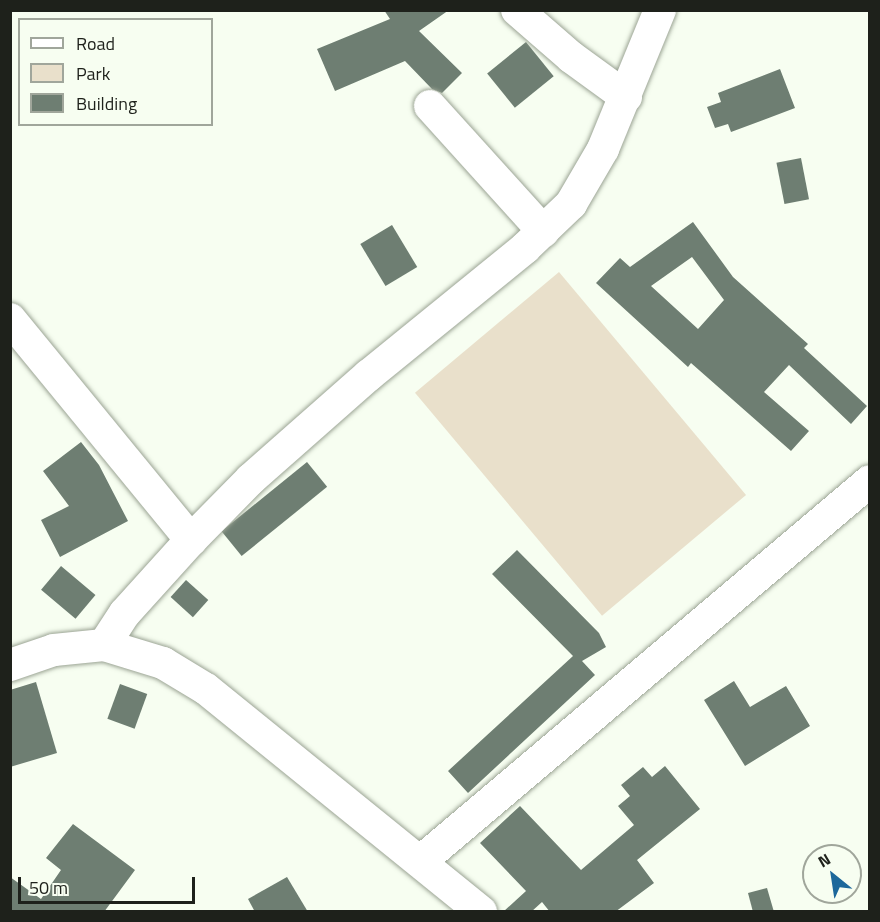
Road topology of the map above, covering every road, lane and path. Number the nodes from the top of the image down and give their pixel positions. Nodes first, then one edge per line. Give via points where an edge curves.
1 (518, 10) edge
2 (660, 10) edge
3 (626, 97) junction
4 (430, 106) dead end
5 (543, 231) junction
6 (10, 319) edge
7 (870, 481) edge
8 (191, 540) junction
9 (104, 645) junction
10 (10, 665) edge
11 (421, 861) junction
12 (481, 912) edge

1 - 3 street via 571,57
2 - 3 street
3 - 5 street via 603,149 571,204
4 - 5 street
5 - 8 street via 330,407
6 - 8 street
7 - 11 street
8 - 9 street via 125,613
9 - 10 street via 54,650
9 - 11 street via 163,663 206,689
11 - 12 street

